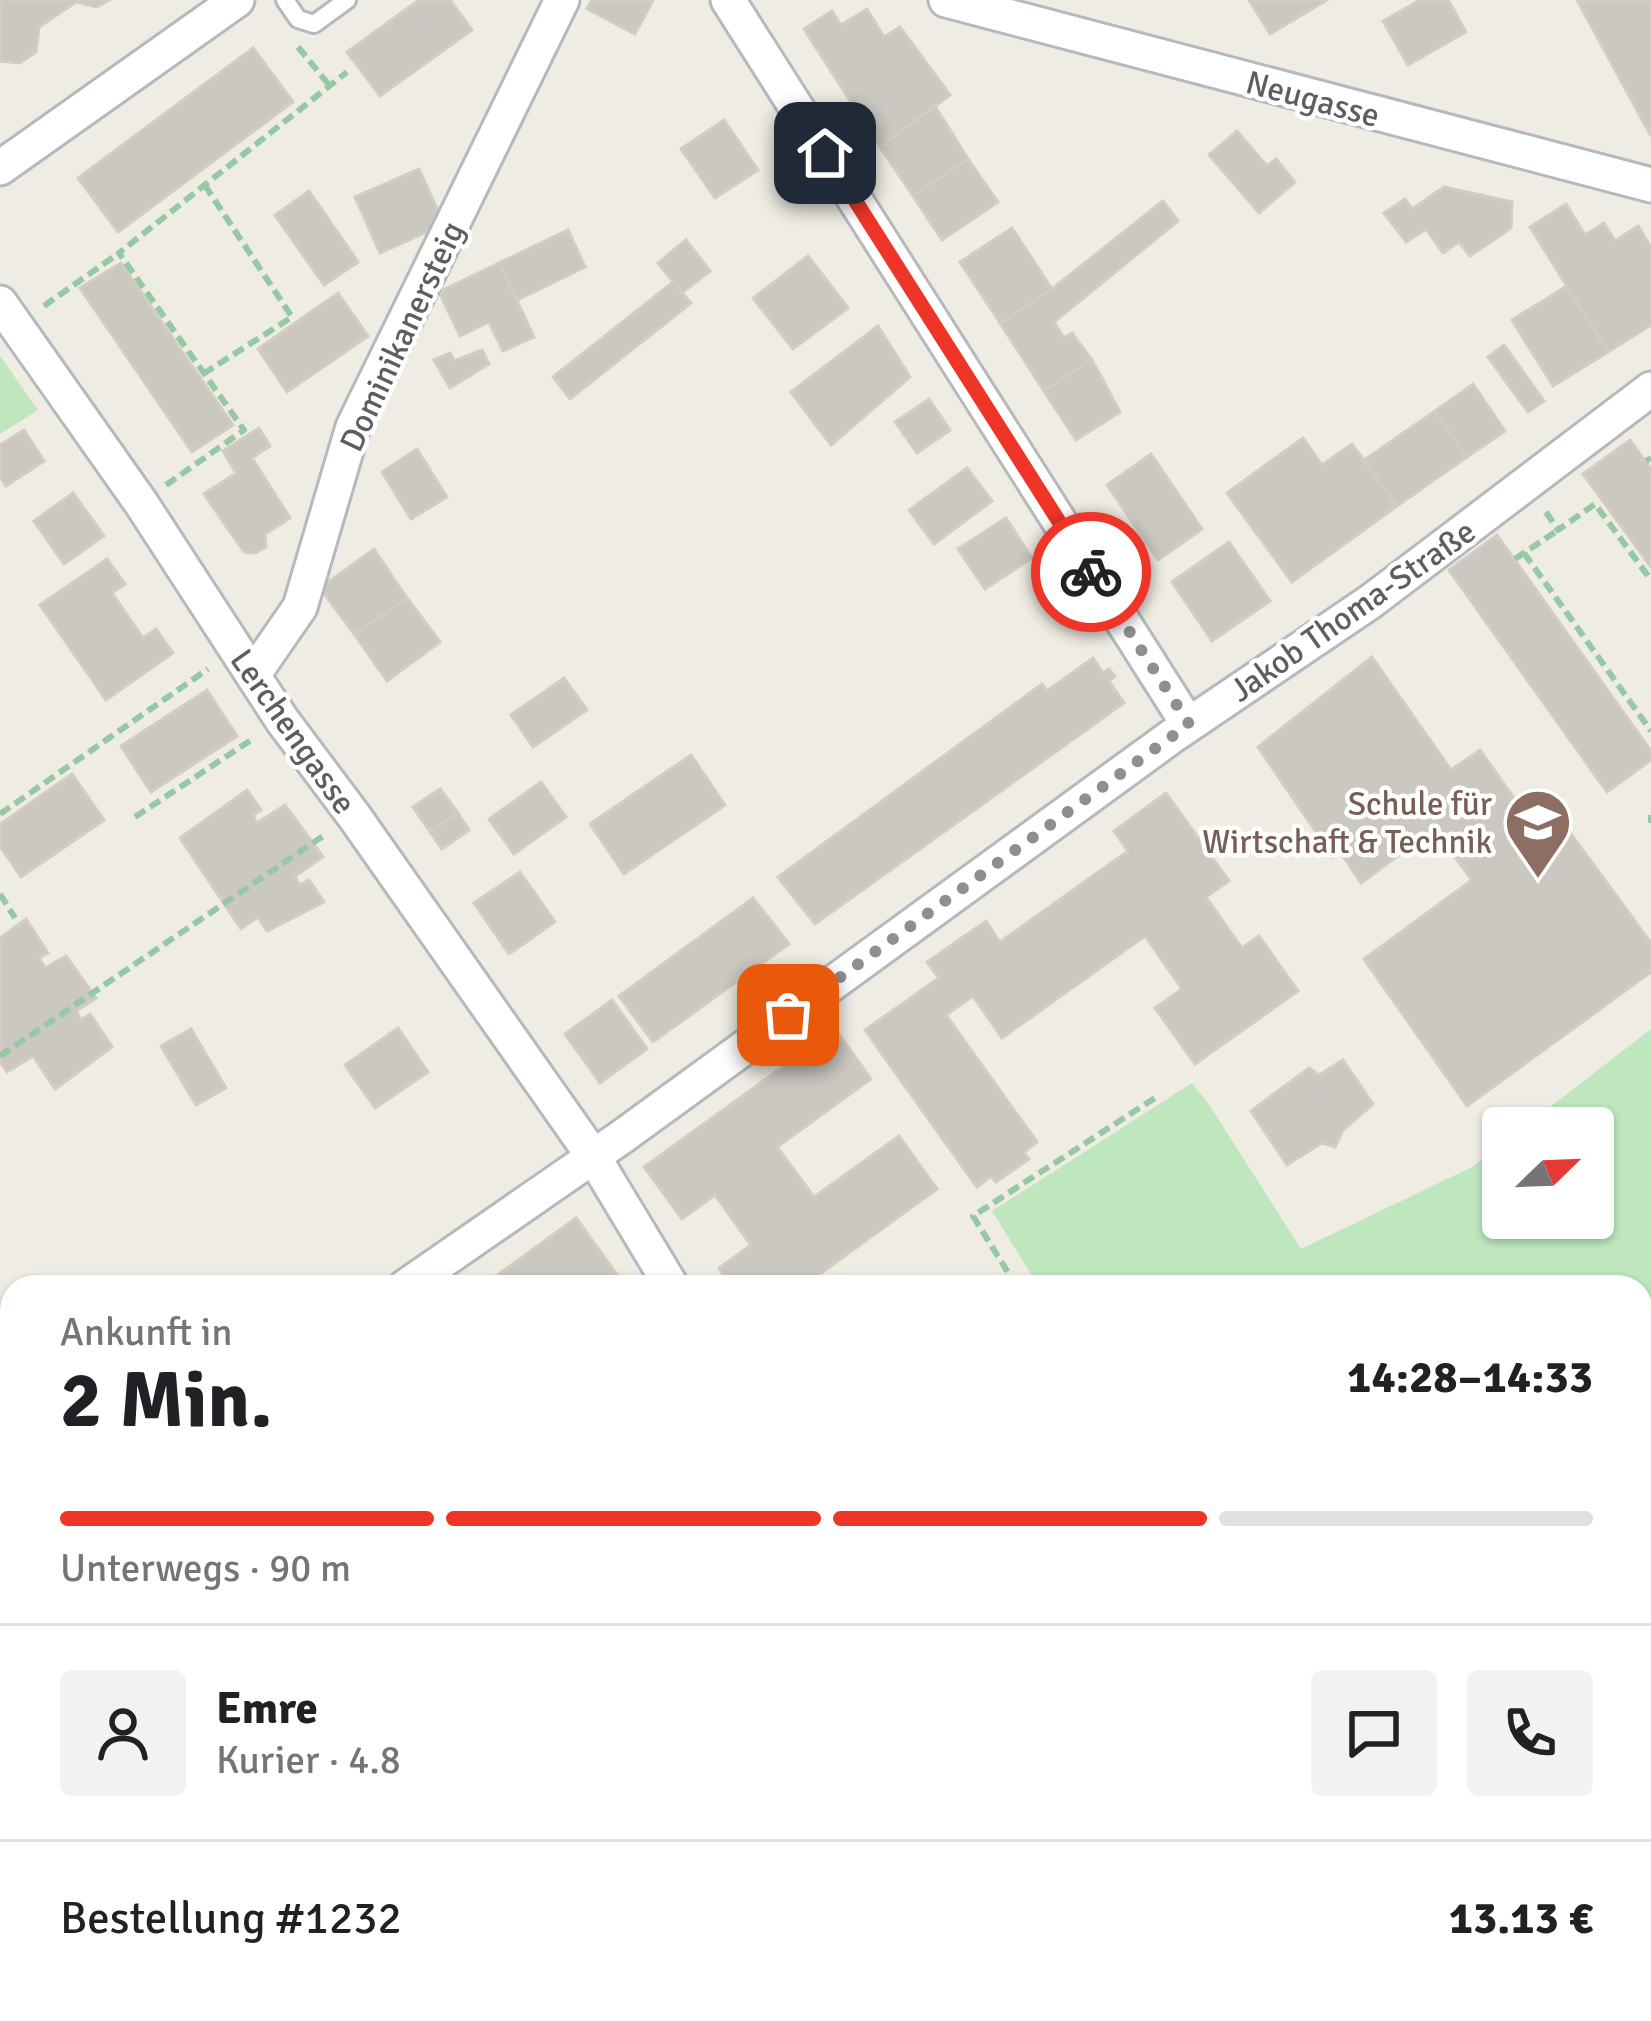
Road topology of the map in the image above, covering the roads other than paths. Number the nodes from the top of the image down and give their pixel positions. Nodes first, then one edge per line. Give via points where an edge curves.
1 (237, 0) edge
2 (285, 0) edge
3 (347, 0) edge
4 (562, 0) edge
5 (728, 0) edge
6 (971, 3) edge
7 (0, 168) edge
8 (1651, 185) edge
9 (8, 315) edge
10 (1651, 389) edge
11 (244, 663) junction
12 (1189, 724) junction
13 (593, 1156) junction
14 (422, 1275) edge
15 (665, 1275) edge

1 - 7 street
2 - 3 lane via 298,19 314,24
4 - 11 street, Dominikanersteig via 352,427 300,607
5 - 12 street
6 - 8 street, Neugasse
9 - 11 street, Lerchengasse
10 - 12 street, Jakob Thoma-Straße via 1370,602
11 - 13 street, Lerchengasse
12 - 13 street, Jakob Thoma-Straße
13 - 14 street, Jakob Thoma-Straße
13 - 15 street, Lerchengasse

